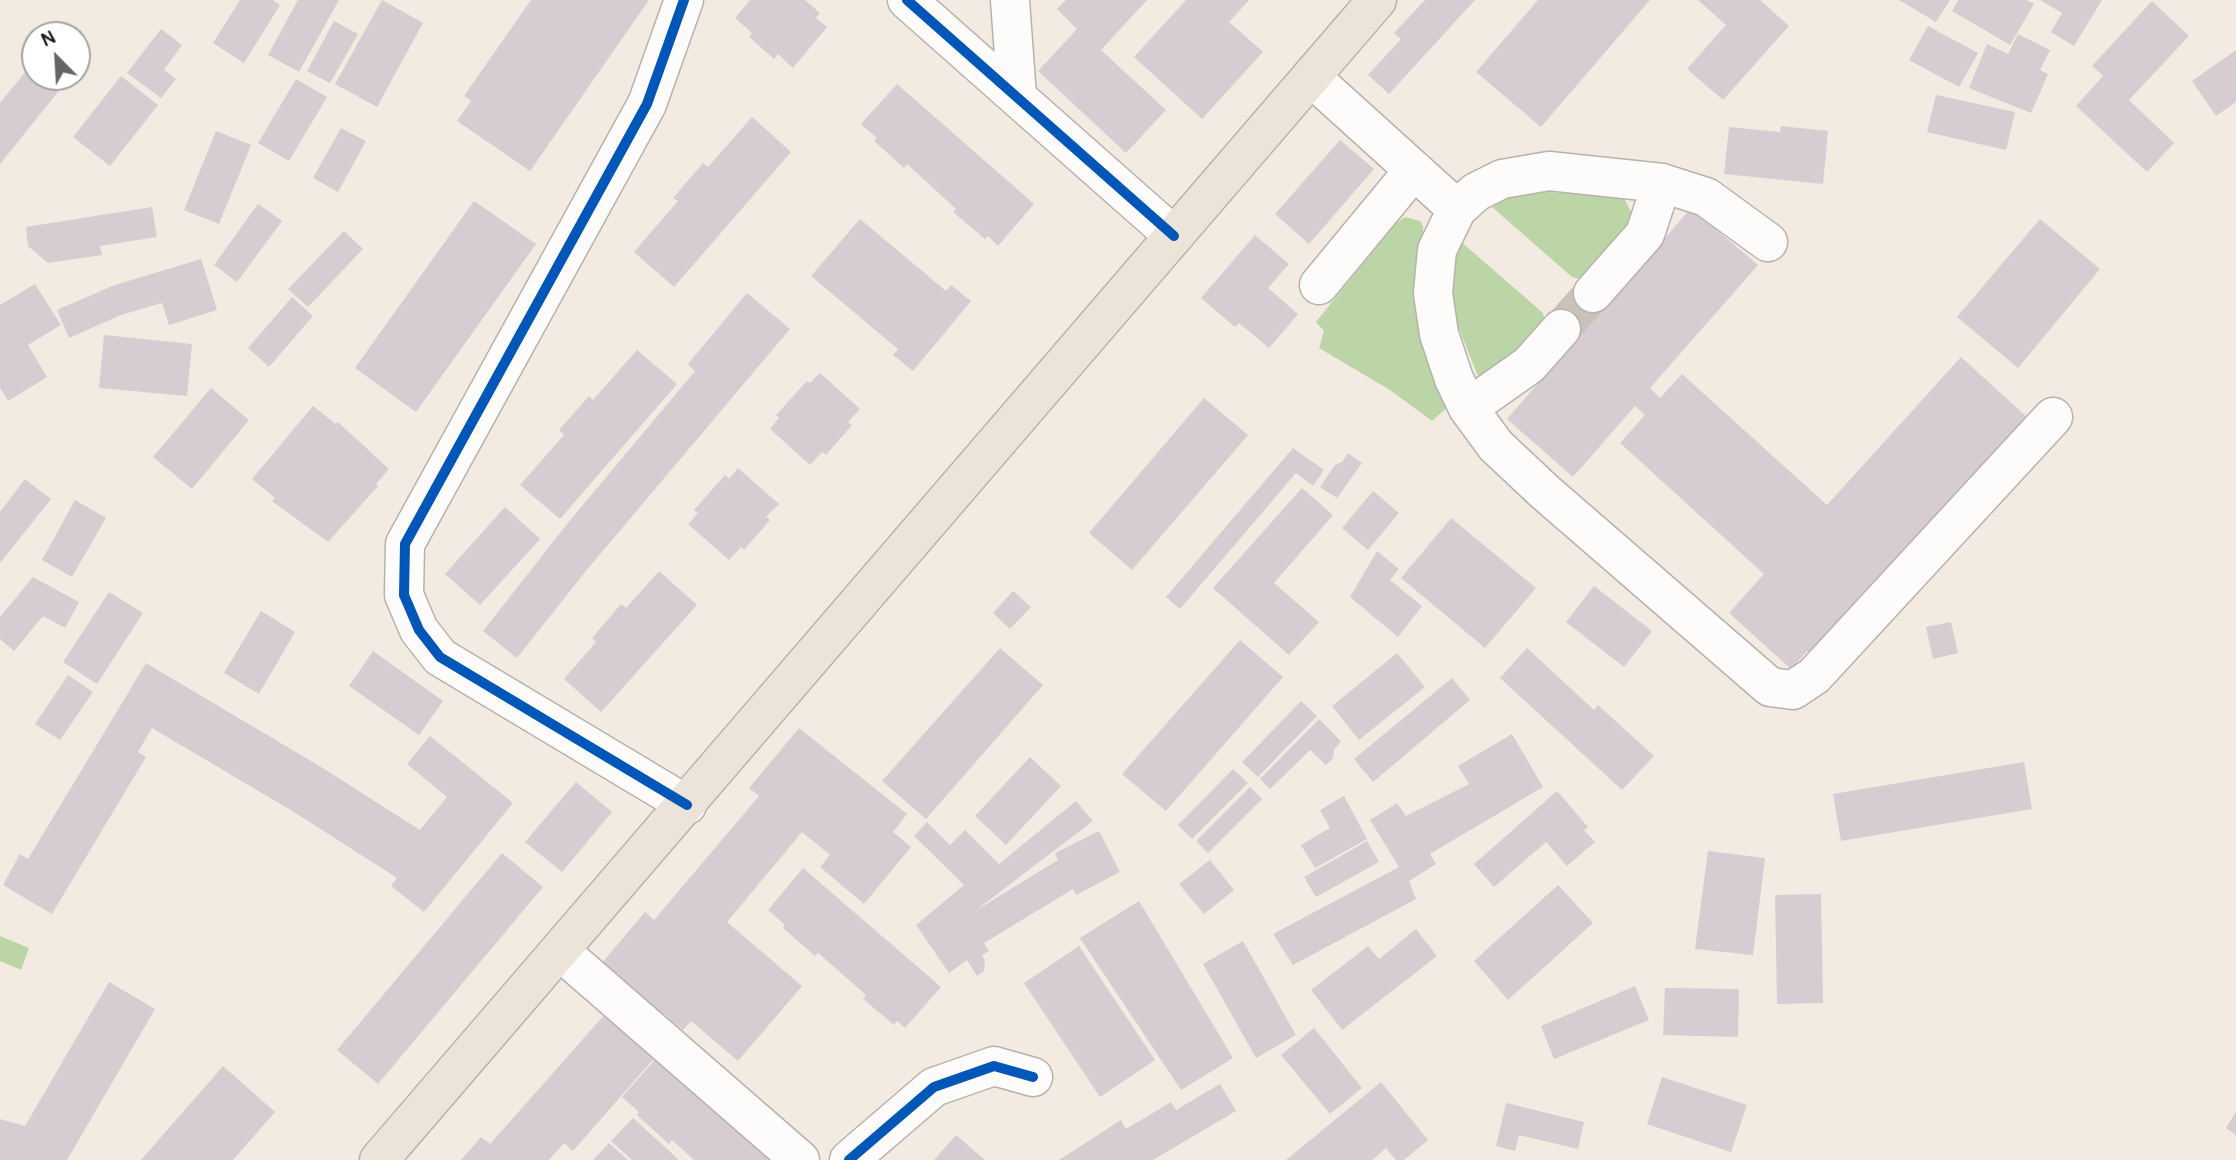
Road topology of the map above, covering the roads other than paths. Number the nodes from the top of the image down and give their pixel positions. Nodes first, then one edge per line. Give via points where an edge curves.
1 (684, 0) edge
2 (907, 0) edge
3 (1010, 0) edge
4 (1377, 0) edge
5 (1311, 77) junction
6 (1017, 97) junction
7 (1414, 170) junction
8 (1661, 183) junction
9 (1457, 209) junction
10 (1174, 236) junction
11 (1768, 242) dead end
12 (1319, 285) dead end
13 (1593, 293) tunnel mouth
14 (1561, 329) tunnel mouth
15 (1468, 408) junction
16 (2053, 417) dead end
17 (687, 805) junction
18 (560, 951) junction
19 (1033, 1077) dead end
20 (379, 1160) edge
21 (800, 1160) edge
22 (849, 1160) edge

1 - 17 street via 647,104 405,544 404,595 419,630 440,657
2 - 6 street
3 - 6 street
4 - 5 main road
5 - 7 street
5 - 10 main road
6 - 10 street
7 - 9 street
7 - 12 street
8 - 9 street via 1549,171 1502,179 1476,192
8 - 11 street via 1706,197
8 - 13 street via 1645,234
9 - 15 street via 1437,250 1433,293 1439,334
10 - 17 main road
14 - 15 street via 1529,365
15 - 16 street via 1496,446 1545,492 1770,687 1793,690 1814,676
17 - 18 main road
18 - 20 main road
18 - 21 street
19 - 22 street via 993,1066 934,1087

